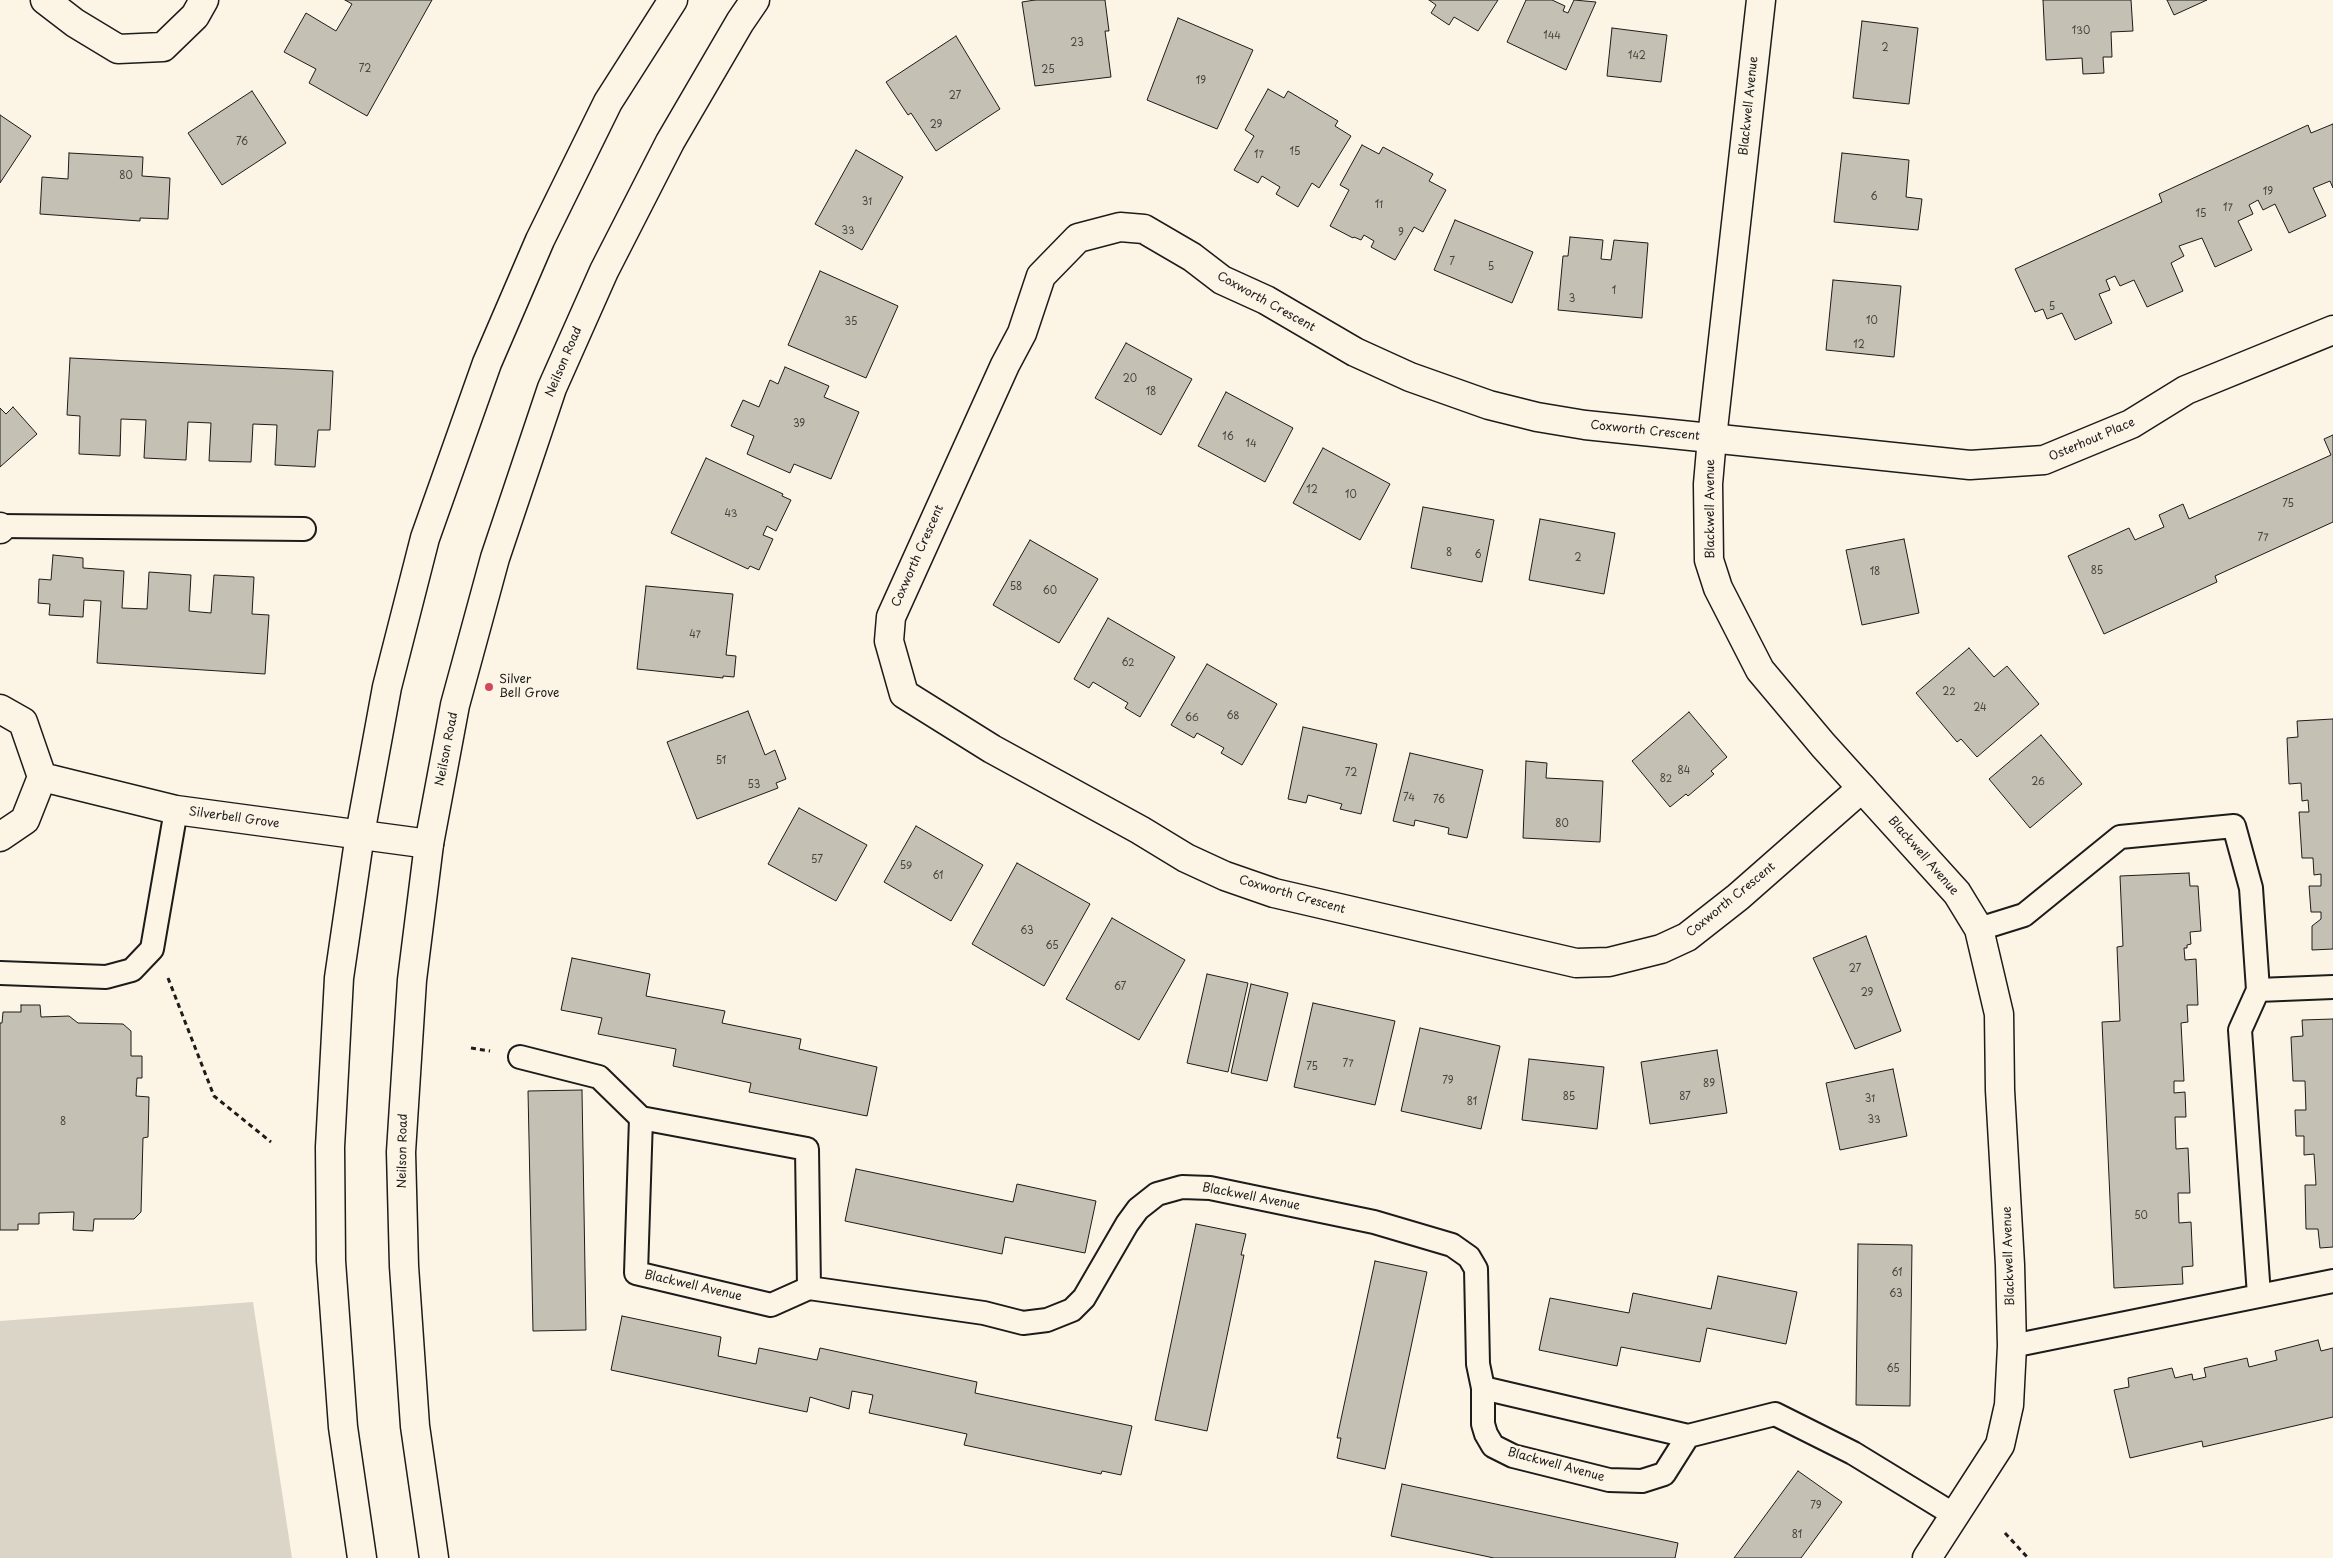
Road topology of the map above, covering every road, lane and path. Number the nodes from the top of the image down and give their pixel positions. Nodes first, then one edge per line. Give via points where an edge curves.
1 (45, 0) edge
2 (204, 0) edge
3 (673, 0) edge
4 (755, 0) edge
5 (1760, 0) edge
6 (2333, 330) edge
7 (1712, 438) junction
8 (0, 527) edge
9 (304, 528) dead end
10 (0, 709) edge
11 (42, 777) junction
12 (1862, 788) junction
13 (176, 810) junction
14 (360, 834) junction
15 (0, 837) edge
16 (429, 844) junction
17 (1979, 929) junction
18 (152, 949) junction
19 (0, 973) edge
20 (2333, 987) edge
21 (2258, 990) junction
22 (520, 1057) dead end
23 (641, 1118) junction
24 (271, 1142) dead end
25 (2333, 1281) edge
26 (809, 1288) junction
27 (2259, 1295) junction
28 (2012, 1346) junction
29 (1483, 1388) junction
30 (1688, 1436) junction
31 (1956, 1516) junction
32 (2005, 1533) dead end
33 (362, 1558) edge
34 (434, 1558) edge
35 (1928, 1558) edge
36 (2028, 1558) edge

1 - 2 street via 118,49 163,47 195,16
3 - 14 street via 604,111 540,240 486,363 424,538 387,687
4 - 16 street, Neilson Road via 670,142 604,271 552,388 492,568 455,706
5 - 7 street, Blackwell Avenue
6 - 7 street, Osterhout Place via 2186,390 2131,424 2044,460 1970,465
7 - 12 street, Blackwell Avenue via 1708,484 1709,560 1718,588 1760,670
7 - 12 street, Coxworth Crescent via 1537,418 1449,392 1356,352 1266,300 1222,280 1192,257 1144,229 1120,227 1099,232 1078,238 1041,276 1022,333 891,617 889,642 894,663 904,694 943,720 1186,858 1274,893 1576,962 1610,962 1661,949 1686,937 1738,897
8 - 9 lane
10 - 11 street via 23,722
11 - 13 street, Silverbell Grove
11 - 15 street via 25,820
12 - 17 street, Blackwell Avenue via 1957,893
13 - 14 street, Silverbell Grove
13 - 18 lane
14 - 16 street, Silverbell Grove
14 - 33 street via 339,978 330,1147 331,1261 343,1427
16 - 34 street, Neilson Road via 412,980 401,1152 404,1266 415,1426
17 - 21 lane via 2024,915 2120,837 2234,826 2251,888
17 - 28 street, Blackwell Avenue via 2000,1014 2000,1090
18 - 19 lane via 132,970 106,977
18 - 24 path via 167,976 214,1096
20 - 21 lane
21 - 27 lane via 2240,1030
22 - 23 lane via 599,1076
23 - 26 lane via 807,1149
23 - 26 lane, Blackwell Avenue via 636,1273 771,1305
25 - 27 lane
26 - 29 lane, Blackwell Avenue via 984,1313 1023,1324 1047,1320 1072,1310 1084,1298 1138,1209 1157,1194 1182,1186 1210,1188 1374,1222 1452,1245 1469,1257 1476,1269 1478,1364
27 - 28 lane
28 - 31 street, Blackwell Avenue via 2009,1405 2000,1445
29 - 30 lane
29 - 30 lane, Blackwell Avenue via 1483,1424 1493,1446 1513,1456 1609,1480 1642,1481 1664,1474
30 - 31 lane via 1775,1414 1853,1453
31 - 35 street, Blackwell Avenue
32 - 36 path

